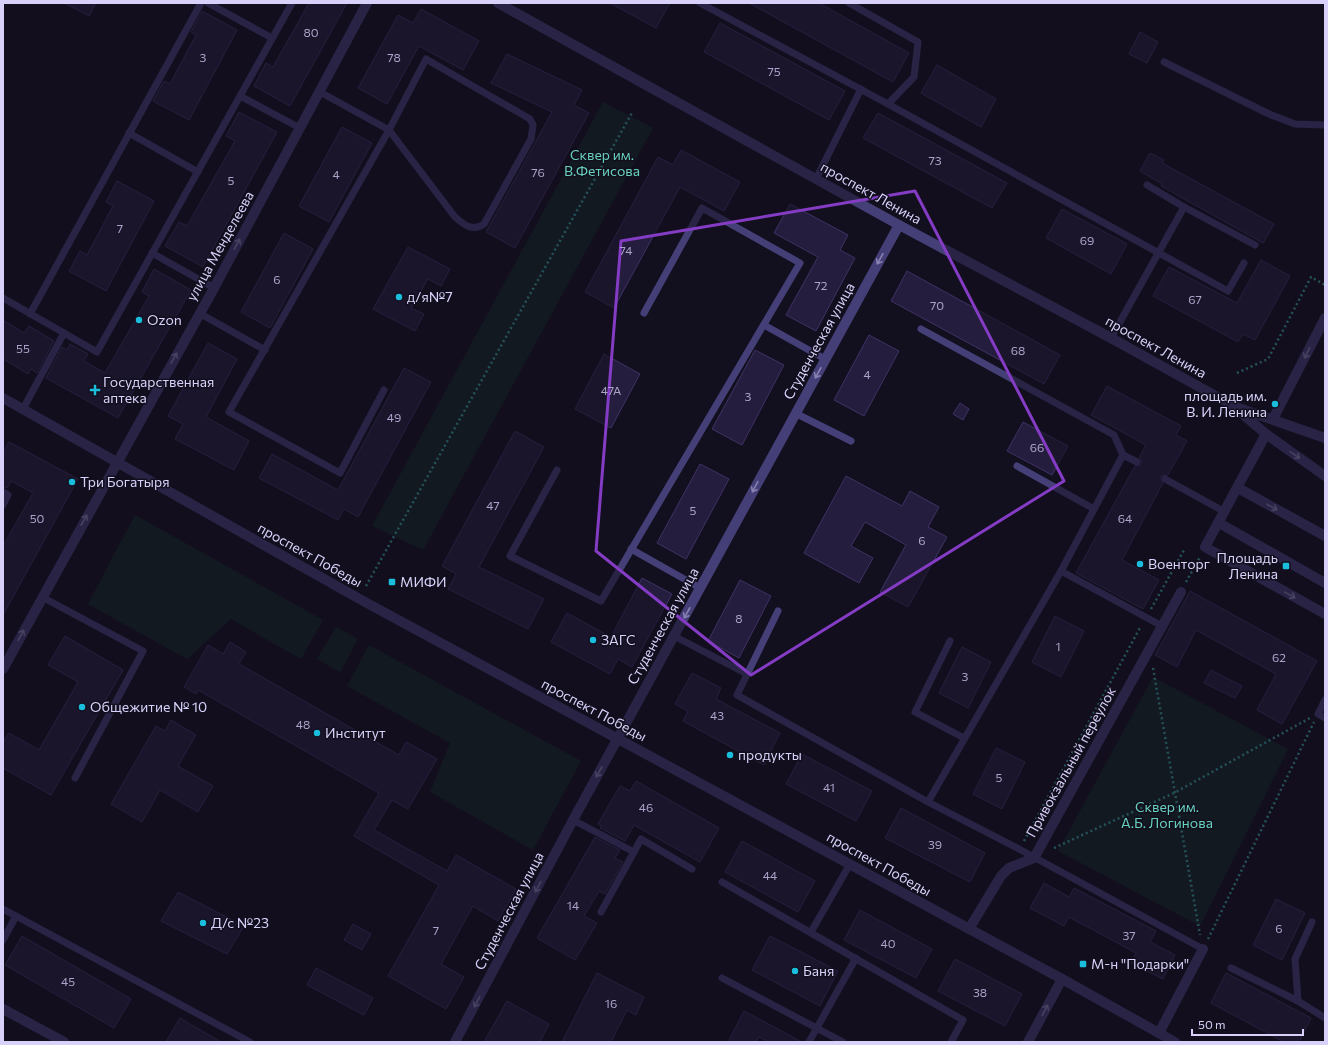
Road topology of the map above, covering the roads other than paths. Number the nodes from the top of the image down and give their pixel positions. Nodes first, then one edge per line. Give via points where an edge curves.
1 (201, 3) edge
2 (208, 3) edge
3 (292, 3) edge
4 (367, 3) edge
5 (498, 3) edge
6 (700, 3) edge
7 (849, 3) edge
8 (272, 38) junction
9 (1164, 62) dead end
10 (861, 89) junction
11 (320, 92) junction
12 (240, 96) junction
13 (888, 104) junction
14 (1325, 125) edge
15 (300, 128) junction
16 (389, 130) junction
17 (129, 133) junction
18 (198, 172) junction
19 (816, 179) junction
20 (1146, 185) dead end
21 (1184, 207) junction
22 (899, 225) junction
23 (1255, 245) dead end
24 (1159, 252) junction
25 (152, 253) junction
26 (1244, 263) dead end
27 (214, 288) junction
28 (3, 298) edge
29 (199, 313) junction
30 (644, 313) dead end
31 (30, 314) junction
32 (1325, 318) edge
33 (764, 325) junction
34 (921, 329) dead end
35 (64, 333) junction
36 (1111, 338) junction
37 (264, 350) junction
38 (826, 359) junction
39 (384, 390) dead end
40 (3, 398) edge
41 (1232, 405) junction
42 (23, 409) junction
43 (795, 413) junction
44 (1273, 419) junction
45 (1266, 434) junction
46 (1325, 438) edge
47 (851, 442) dead end
48 (1123, 455) junction
49 (116, 461) junction
50 (1137, 462) dead end
51 (1017, 466) dead end
52 (557, 470) dead end
53 (1325, 476) edge
54 (1165, 479) dead end
55 (1238, 488) junction
56 (3, 492) edge
57 (3, 505) edge
58 (1094, 509) junction
59 (1225, 512) junction
60 (1219, 523) junction
61 (1325, 536) edge
62 (631, 549) junction
63 (1061, 571) junction
64 (1325, 583) edge
65 (700, 588) junction
66 (1181, 592) road end
67 (42, 596) junction
68 (778, 611) dead end
69 (1325, 614) edge
70 (1162, 626) junction
71 (674, 636) junction
72 (950, 641) dead end
73 (3, 669) edge
74 (747, 674) junction
75 (1325, 700) edge
76 (1325, 718) edge
77 (618, 738) junction
78 (964, 738) junction
79 (75, 778) dead end
80 (928, 802) junction
81 (573, 820) junction
82 (634, 852) junction
83 (1034, 858) junction
84 (850, 864) junction
85 (692, 869) dead end
86 (722, 882) dead end
87 (3, 909) edge
88 (601, 912) dead end
89 (16, 916) junction
90 (1312, 922) dead end
91 (969, 929) junction
92 (811, 932) junction
93 (3, 940) edge
94 (1203, 950) joint
95 (856, 958) junction
96 (1231, 968) dead end
97 (722, 978) dead end
98 (1062, 979) junction
99 (1298, 1001) junction
100 (3, 1009) edge
101 (1325, 1018) edge
102 (817, 1028) junction
103 (1159, 1032) junction
104 (64, 1042) edge
105 (250, 1042) edge
106 (455, 1042) edge
107 (810, 1042) edge
108 (843, 1042) edge
109 (951, 1042) edge
110 (1028, 1042) edge
111 (1175, 1042) edge

1 - 17 lane
2 - 8 lane
3 - 8 lane
4 - 11 street, улица Менделеева
5 - 19 street, проспект Ленина
6 - 10 lane
7 - 13 lane via 918,42 914,77
8 - 12 lane
9 - 14 lane via 1269,114 1295,124
10 - 13 lane
10 - 19 lane
11 - 15 street, улица Менделеева
11 - 16 lane
12 - 15 lane
12 - 18 lane
13 - 24 lane
27 -> 15 street, улица Менделеева
16 - 16 lane via 426,59 530,119 533,125 531,139 484,224 472,228 455,217
16 - 37 lane
17 - 18 lane
17 - 31 lane
18 - 25 lane
19 - 22 street, проспект Ленина
20 - 21 lane
21 - 23 lane
21 - 24 lane
22 - 36 street, проспект Ленина
22 -> 38 street, Студенческая улица
24 - 26 lane via 1228,291
24 - 36 lane
25 - 27 lane
25 - 35 lane via 97,352
27 - 29 street, улица Менделеева
28 - 31 lane
29 - 37 lane
49 -> 29 street, улица Менделеева
30 - 33 lane via 702,208 800,263
31 - 35 lane
32 -> 44 street
33 - 38 lane
33 - 62 lane
34 - 48 lane via 1114,435
35 - 42 lane
36 - 41 street, проспект Ленина
37 - 39 lane via 229,412 340,473
38 -> 43 street, Студенческая улица
40 - 42 street, проспект Победы
41 - 44 street, проспект Ленина
41 - 45 street, проспект Ленина
42 - 49 street, проспект Победы
43 - 47 lane
43 -> 65 street, Студенческая улица
44 - 45 street
44 - 46 street, проспект Ленина
45 -> 53 street, проспект Ленина
45 - 55 street
48 - 50 lane
48 - 58 lane
67 -> 49 street, улица Менделеева
49 - 77 street, проспект Победы via 365,602
51 - 58 lane
52 - 62 lane via 510,556 601,601
54 - 59 lane
55 - 59 street
55 -> 61 street
56 - 57 lane via 8,495
58 - 63 lane
59 - 60 street
60 - 64 street
60 -> 69 street via 1205,548
62 - 65 lane
63 - 70 lane
63 - 78 lane
65 -> 71 street, Студенческая улица
66 - 70 street, Привокзальный переулок
73 -> 67 street, улица Менделеева
67 - 79 lane via 143,651
68 - 74 lane
70 - 83 street, Привокзальный переулок
71 - 74 lane
71 - 77 street, Студенческая улица
72 - 78 lane via 915,712
74 - 80 lane via 737,695
75 - 76 lane via 1318,714
77 -> 81 street, Студенческая улица
77 - 84 street, проспект Победы
78 - 80 lane
80 - 83 lane
81 - 82 lane
81 -> 106 street, Студенческая улица
82 - 85 lane via 641,839
82 - 88 lane
83 - 91 street, Привокзальный переулок via 1009,868 1001,876
83 - 94 lane
84 - 91 street, проспект Победы
84 - 92 lane
86 - 92 lane
87 - 89 lane
89 - 93 lane
89 - 105 lane
90 - 99 lane via 1295,959
91 - 98 street, проспект Победы
92 - 95 lane
94 - 103 street
95 - 102 lane
95 - 109 lane via 963,1020
96 - 99 lane
97 - 102 lane
98 - 103 street, проспект Победы
110 -> 98 street
99 - 101 lane
100 - 104 street
102 - 107 lane
102 - 108 lane
103 - 111 street, проспект Победы

